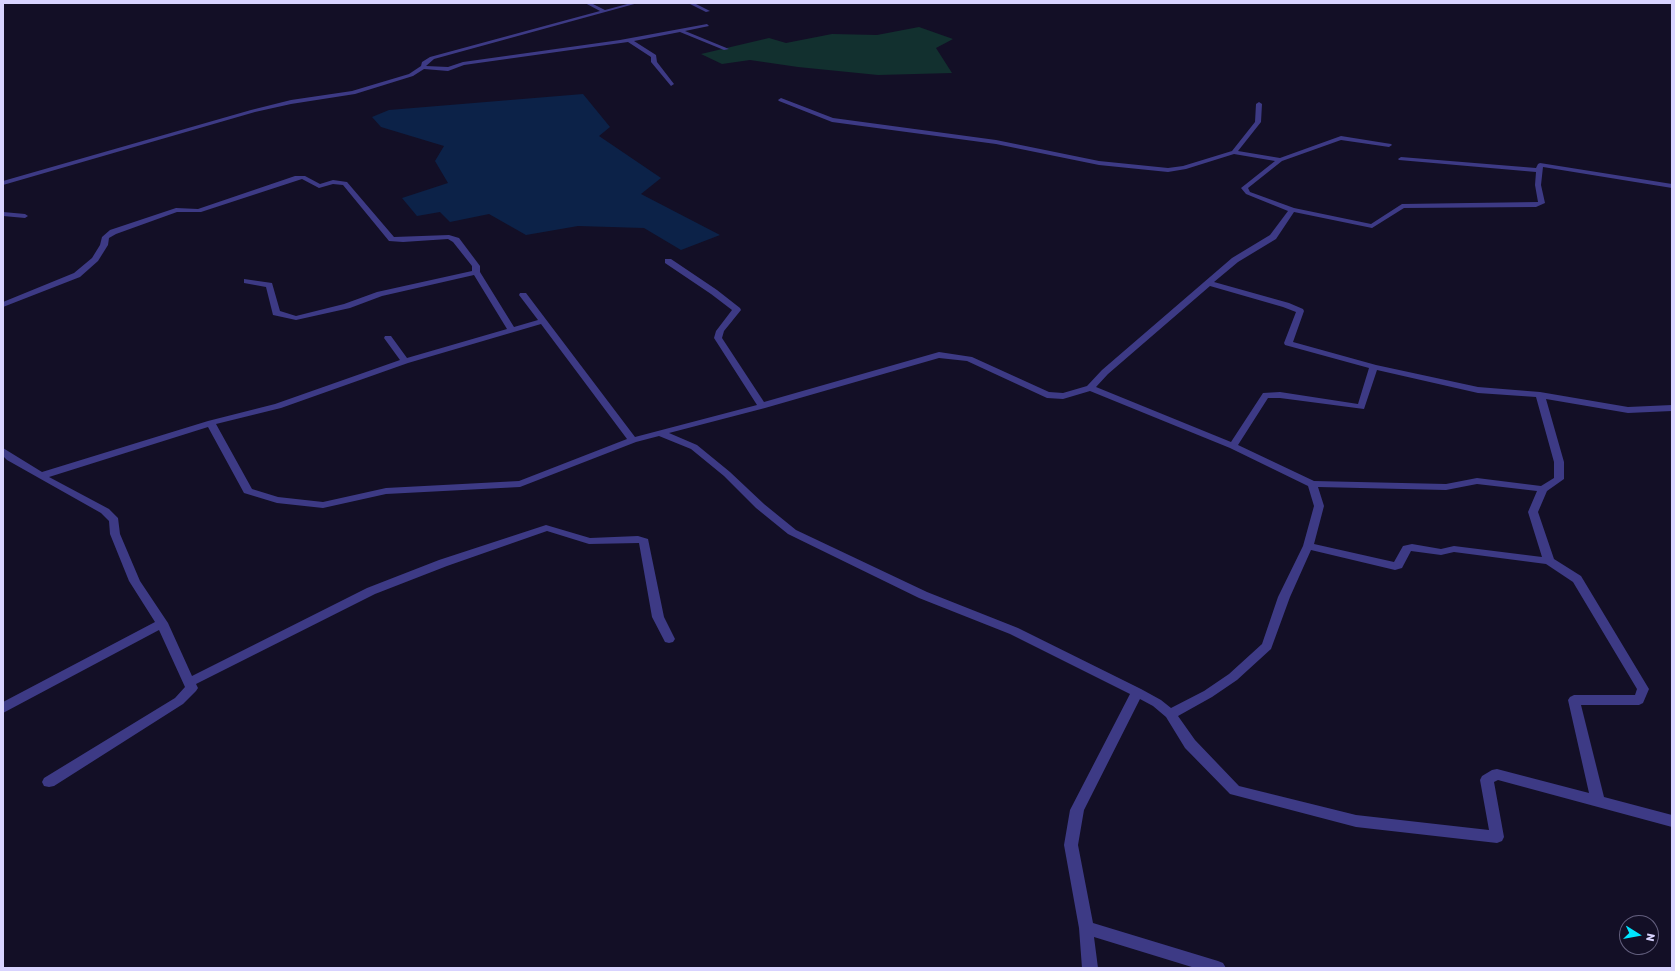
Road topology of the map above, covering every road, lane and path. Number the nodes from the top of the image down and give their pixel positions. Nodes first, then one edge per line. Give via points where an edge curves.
1 (587, 3) edge
2 (636, 3) edge
3 (690, 3) edge
4 (603, 11) junction
5 (708, 11) dead end
6 (707, 25) dead end
7 (682, 32) junction
8 (629, 40) junction
9 (726, 49) dead end
10 (423, 67) junction
11 (672, 84) dead end
12 (781, 100) dead end
13 (1259, 104) dead end
14 (1389, 145) dead end
15 (1234, 152) junction
16 (1401, 159) dead end
17 (1280, 160) junction
18 (1538, 170) junction
19 (3, 183) edge
20 (1672, 186) edge
21 (1292, 210) junction
22 (3, 214) edge
23 (25, 216) dead end
24 (668, 261) dead end
25 (476, 272) junction
26 (247, 281) dead end
27 (1208, 283) junction
28 (523, 294) dead end
29 (3, 305) edge
30 (543, 321) junction
31 (512, 330) junction
32 (388, 338) dead end
33 (405, 361) junction
34 (1374, 367) junction
35 (1090, 388) junction
36 (1540, 395) junction
37 (762, 406) junction
38 (1672, 408) edge
39 (211, 423) junction
40 (659, 433) junction
41 (633, 440) junction
42 (1233, 446) junction
43 (3, 451) edge
44 (40, 476) junction
45 (1312, 484) junction
46 (1543, 489) junction
47 (1308, 546) junction
48 (1549, 561) junction
49 (162, 623) junction
50 (669, 639) dead end
51 (190, 682) junction
52 (1137, 692) junction
53 (3, 708) edge
54 (1170, 714) junction
55 (49, 782) dead end
56 (1598, 801) junction
57 (1672, 821) edge
58 (1086, 928) junction
59 (1090, 968) edge
60 (1218, 968) edge

1 - 4 street
2 - 4 street
3 - 5 street
4 - 10 street via 438,57 424,62
6 - 7 street
7 - 8 street
7 - 9 street
8 - 10 street via 469,63 448,69
8 - 11 street via 654,56 654,62
10 - 19 street via 412,75 353,93 291,102 253,111
12 - 15 street via 832,120 996,142 1107,164 1168,170 1184,168
13 - 15 street via 1258,122
14 - 17 street via 1341,138
15 - 17 street
16 - 18 street
17 - 21 street via 1244,188 1248,193
18 - 20 street via 1540,165 1548,165
18 - 21 street via 1542,203 1536,205 1402,206 1372,226
21 - 27 street via 1273,237 1235,260
22 - 23 street
24 - 37 street via 737,310 720,331 718,338
25 - 26 street via 380,294 347,306 296,318 276,313 269,285
25 - 29 street via 476,266 456,240 449,237 392,239 345,183 333,182 319,186 300,177 199,211 176,210 114,232 106,237 95,259 77,275
25 - 31 street
27 - 34 street via 1300,311 1288,343
27 - 35 street
28 - 30 street
30 - 31 street
30 - 41 street
31 - 33 street
32 - 33 street
33 - 39 street via 278,406
34 - 36 street via 1478,390
34 - 42 street via 1361,407 1266,395
35 - 37 street via 1064,396 1047,395 969,359 938,355
35 - 42 street
36 - 38 street via 1628,410
36 - 46 street via 1559,462 1559,479
37 - 40 street
39 - 41 street via 248,491 277,500 323,504 386,490 520,484
39 - 44 street
40 - 41 street
40 - 52 street via 694,447 792,532 923,595 1014,631
42 - 45 street
43 - 44 street
44 - 49 street via 105,511 114,520 115,534 135,581
45 - 46 street via 1446,486 1477,481
45 - 47 street via 1319,506
46 - 48 street via 1533,512
47 - 48 street via 1396,566 1409,547 1440,552 1454,549
47 - 54 street via 1284,597 1267,646 1233,677
48 - 56 street via 1577,579 1643,689 1639,700 1574,700
49 - 51 street
49 - 53 street
50 - 51 street via 658,617 644,541 590,541 546,528 371,591
51 - 55 street via 192,688 179,701
52 - 54 street
52 - 58 street via 1077,810 1071,845
54 - 56 street via 1190,744 1235,790 1356,821 1497,837 1487,780 1497,774
56 - 57 street
58 - 59 street
58 - 60 street

